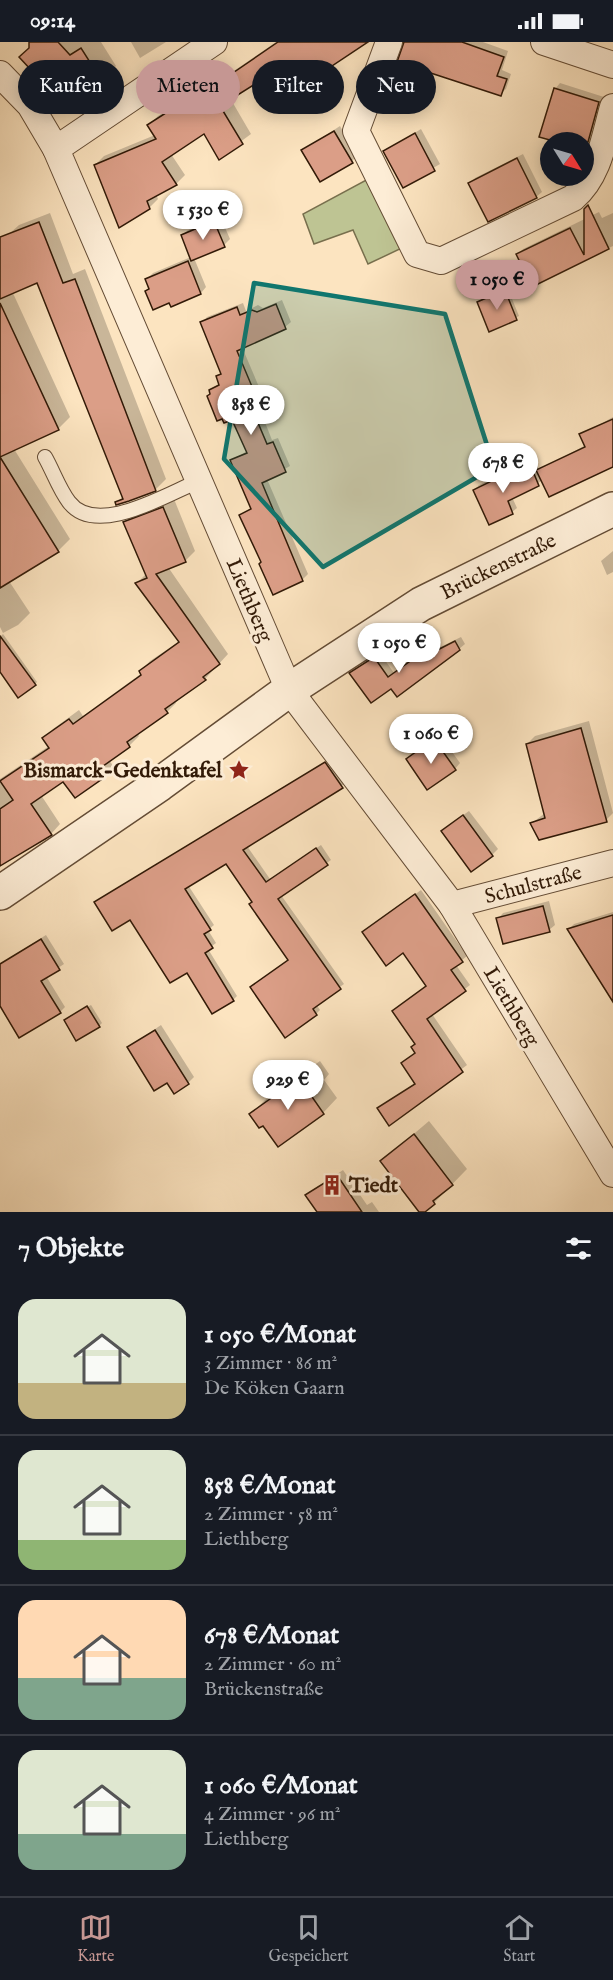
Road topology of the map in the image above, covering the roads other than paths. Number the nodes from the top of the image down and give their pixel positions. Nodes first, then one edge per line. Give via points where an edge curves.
1 (214, 42) edge
2 (389, 42) edge
3 (544, 42) edge
4 (613, 65) edge
5 (0, 74) edge
6 (613, 107) edge
7 (56, 149) junction
8 (45, 457) dead end
9 (199, 481) junction
10 (613, 509) edge
11 (289, 690) junction
12 (613, 863) edge
13 (0, 893) edge
14 (452, 905) junction
15 (613, 1174) edge

1 - 7 street
2 - 6 street via 356,131 417,254 428,259 441,261 573,198 593,175
3 - 4 street
5 - 7 street, Liethberg via 30,105
7 - 9 street, Liethberg
8 - 9 lane via 70,504 100,518
9 - 11 street, Liethberg
10 - 11 street, Brückenstraße via 421,604
11 - 13 street, Brückenstraße
11 - 14 street, Liethberg
12 - 14 street, Schulstraße
14 - 15 street, Liethberg

